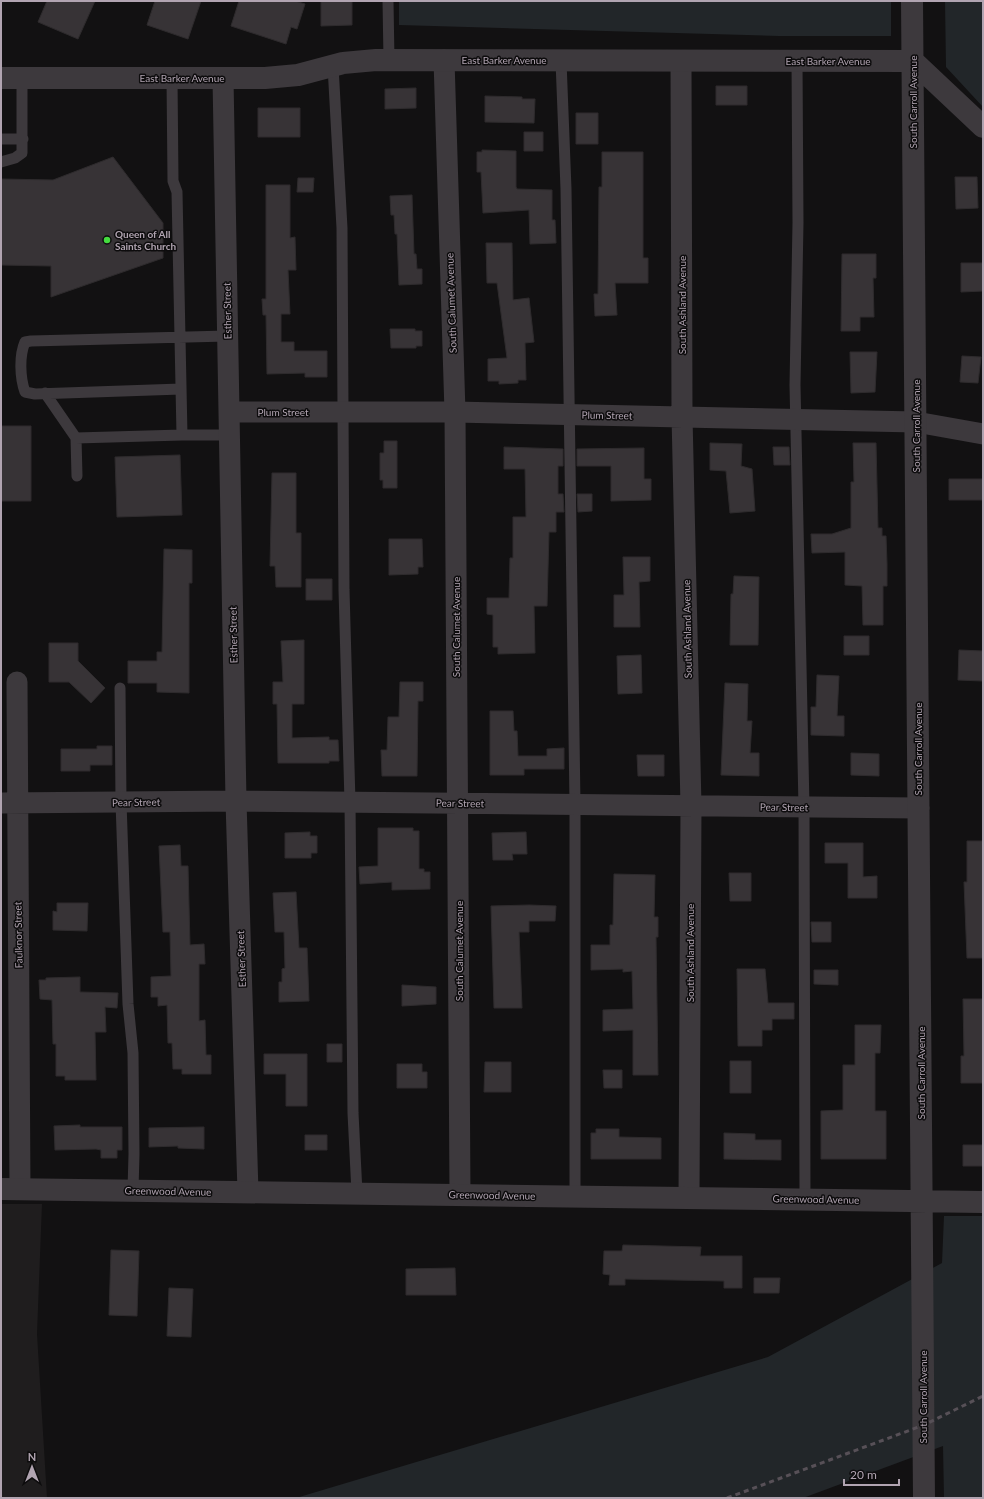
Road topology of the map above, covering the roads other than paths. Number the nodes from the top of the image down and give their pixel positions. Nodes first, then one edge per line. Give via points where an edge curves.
1 (388, 1) edge
2 (912, 1) edge
3 (389, 60) junction
4 (444, 60) junction
5 (561, 61) junction
6 (681, 61) junction
7 (797, 61) junction
8 (913, 62) junction
9 (333, 66) junction
10 (1, 78) edge
11 (22, 78) junction
12 (172, 78) junction
13 (223, 78) junction
14 (983, 127) edge
15 (1, 139) edge
16 (23, 139) junction
17 (1, 162) edge
18 (227, 336) junction
19 (179, 337) junction
20 (181, 389) junction
21 (45, 393) junction
22 (229, 412) junction
23 (344, 412) junction
24 (455, 412) junction
25 (568, 414) junction
26 (682, 416) junction
27 (795, 419) junction
28 (916, 422) junction
29 (983, 434) edge
30 (182, 435) junction
31 (229, 435) junction
32 (76, 438) junction
33 (77, 476) dead end
34 (17, 682) dead end
35 (120, 688) dead end
36 (236, 801) junction
37 (121, 802) junction
38 (350, 802) junction
39 (458, 803) junction
40 (9, 804) edge
41 (575, 804) junction
42 (691, 806) junction
43 (804, 807) junction
44 (919, 808) junction
45 (11, 1189) edge
46 (133, 1190) junction
47 (248, 1192) junction
48 (357, 1193) junction
49 (460, 1195) junction
50 (575, 1196) junction
51 (689, 1198) junction
52 (804, 1199) junction
53 (922, 1201) junction
54 (983, 1202) edge
55 (924, 1498) edge

1 - 3 lane
2 - 8 street, South Carroll Avenue
3 - 4 street, East Barker Avenue
3 - 9 street, East Barker Avenue
4 - 5 street, East Barker Avenue
4 - 24 street, South Calumet Avenue
5 - 6 street, East Barker Avenue
5 - 25 lane via 566,189
6 - 7 street, East Barker Avenue
6 - 26 street, South Ashland Avenue
7 - 8 street, East Barker Avenue
7 - 27 lane
8 - 14 street
8 - 28 street, South Carroll Avenue
9 - 13 street, East Barker Avenue via 298,75
9 - 23 lane via 342,228
10 - 11 street, East Barker Avenue
11 - 12 street, East Barker Avenue
11 - 16 lane
12 - 13 street, East Barker Avenue
12 - 19 lane
13 - 18 street, Esther Street
15 - 16 lane
16 - 17 lane via 22,153
18 - 19 lane
18 - 22 street, Esther Street
19 - 20 lane
19 - 21 lane via 25,342 21,351 22,384 25,392
20 - 21 lane
20 - 30 lane
21 - 32 lane
22 - 23 street, Plum Street
22 - 31 street, Esther Street
23 - 24 street, Plum Street
23 - 38 lane via 344,590
24 - 25 street, Plum Street
24 - 39 street, South Calumet Avenue
25 - 26 street, Plum Street
25 - 41 lane
26 - 27 street, Plum Street
26 - 42 street, South Ashland Avenue
27 - 28 street, Plum Street
27 - 43 lane
28 - 29 street, Plum Street
28 - 44 street, South Carroll Avenue
30 - 31 lane
30 - 32 lane
31 - 36 street, Esther Street
32 - 33 lane
34 - 40 street, Faulknor Street
35 - 37 lane
36 - 37 street, Pear Street
36 - 38 street, Pear Street
36 - 47 street, Esther Street
37 - 40 street, Pear Street
37 - 46 lane via 128,1004 133,1053
38 - 39 street, Pear Street
38 - 48 lane via 353,1113
39 - 41 street, Pear Street
39 - 49 street, South Calumet Avenue
40 - 45 street, Faulknor Street
41 - 42 street, Pear Street
41 - 50 lane
42 - 43 street, Pear Street
42 - 51 street, South Ashland Avenue
43 - 44 street, Pear Street
43 - 52 lane
44 - 53 street, South Carroll Avenue
45 - 46 street, Greenwood Avenue
46 - 47 street, Greenwood Avenue
47 - 48 street, Greenwood Avenue
48 - 49 street, Greenwood Avenue
49 - 50 street, Greenwood Avenue
50 - 51 street, Greenwood Avenue
51 - 52 street, Greenwood Avenue
52 - 53 street, Greenwood Avenue
53 - 54 street, Greenwood Avenue
53 - 55 street, South Carroll Avenue

